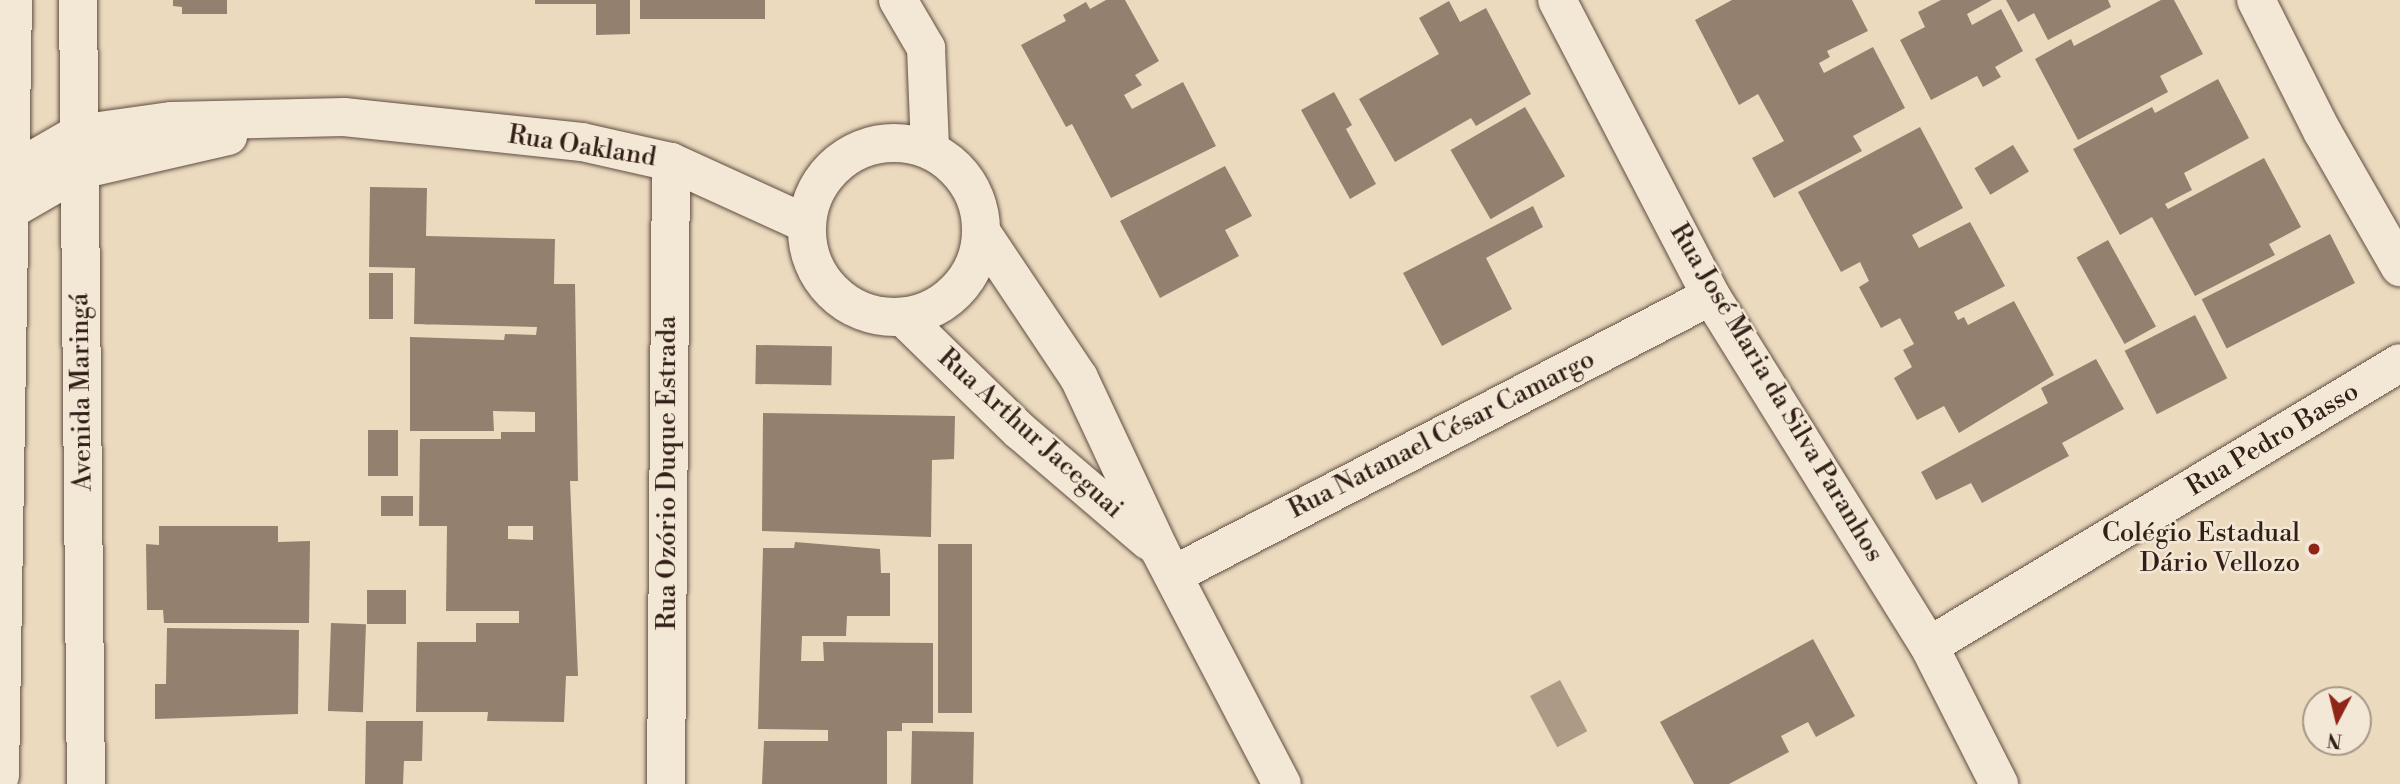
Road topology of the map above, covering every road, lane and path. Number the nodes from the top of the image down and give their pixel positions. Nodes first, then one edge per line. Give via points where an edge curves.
1 (13, 0) edge
2 (78, 0) edge
3 (898, 0) edge
4 (1557, 0) edge
5 (2256, 0) edge
6 (930, 149) junction
7 (79, 152) junction
8 (671, 162) junction
9 (4, 195) edge
10 (807, 224) junction
11 (982, 233) junction
12 (2400, 267) edge
13 (1711, 296) junction
14 (903, 317) junction
15 (2400, 363) edge
16 (1166, 562) junction
17 (1929, 646) junction
18 (1272, 773) edge
19 (0, 776) edge
20 (86, 784) edge
21 (666, 784) edge
22 (1999, 784) edge

1 - 9 street
2 - 7 street, Avenida Maringá
3 - 6 street via 926,48
4 - 13 street, Rua José Maria da Silva Paranhos
5 - 12 street via 2322,131
6 - 10 street via 902,142 853,152 822,178 808,207
6 - 11 street via 955,166 970,186
7 - 8 street, Rua Oakland via 223,137 344,117 582,142
7 - 9 street, Rua Oakland
7 - 20 street, Avenida Maringá
8 - 10 street, Rua Oakland
8 - 21 street, Rua Ozório Duque Estrada
9 - 19 street
10 - 14 street via 815,269 830,291 851,307 876,316
11 - 14 street via 975,263 958,289 933,309
11 - 16 street, Rua Arthur Jaceguai via 1079,378
13 - 16 street, Rua Natanael César Camargo
13 - 17 street, Rua José Maria da Silva Paranhos
14 - 16 street, Rua Arthur Jaceguai via 1020,431
15 - 17 street, Rua Pedro Basso
16 - 18 street, Rua Arthur Jaceguai
17 - 22 street, Rua José Maria da Silva Paranhos

